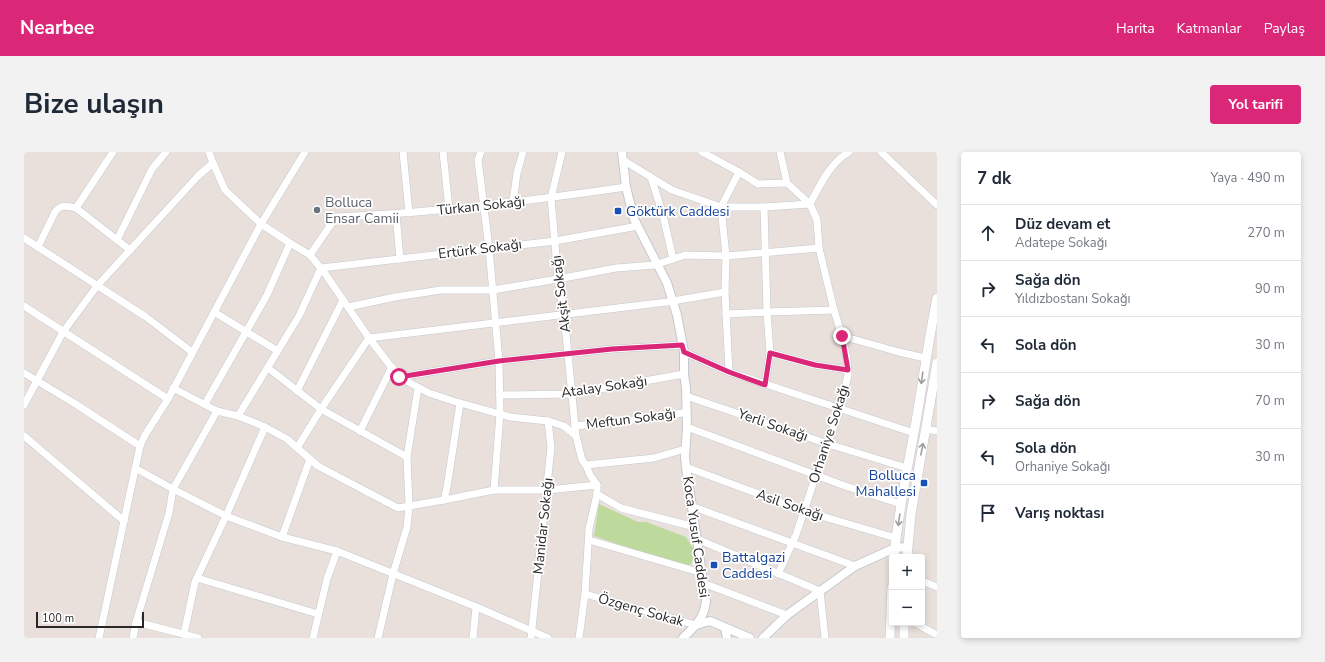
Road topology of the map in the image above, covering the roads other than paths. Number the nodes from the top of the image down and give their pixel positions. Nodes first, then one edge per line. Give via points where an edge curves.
1 (113, 152) edge
2 (166, 152) edge
3 (210, 152) edge
4 (305, 152) edge
5 (403, 152) edge
6 (443, 152) edge
7 (481, 152) edge
8 (523, 152) edge
9 (562, 152) edge
10 (702, 152) edge
11 (780, 152) edge
12 (849, 152) edge
13 (881, 152) edge
14 (623, 156) edge
15 (213, 163) junction
16 (739, 172) junction
17 (651, 177) junction
18 (787, 183) junction
19 (626, 187) junction
20 (551, 198) junction
21 (513, 202) junction
22 (810, 204) junction
23 (484, 205) junction
24 (937, 205) edge
25 (721, 207) junction
26 (764, 207) junction
27 (76, 208) junction
28 (449, 209) junction
29 (409, 213) junction
30 (396, 214) junction
31 (261, 224) junction
32 (638, 226) junction
33 (24, 238) edge
34 (117, 240) junction
35 (555, 241) junction
36 (290, 243) junction
37 (38, 247) junction
38 (489, 248) junction
39 (819, 248) junction
40 (130, 250) junction
41 (765, 254) junction
42 (310, 255) junction
43 (726, 256) junction
44 (400, 259) junction
45 (673, 259) junction
46 (657, 264) junction
47 (321, 268) junction
48 (558, 279) junction
49 (97, 286) junction
50 (493, 290) junction
51 (725, 292) junction
52 (937, 298) edge
53 (343, 300) junction
54 (673, 301) junction
55 (24, 306) edge
56 (348, 307) junction
57 (834, 310) junction
58 (214, 312) junction
59 (767, 312) junction
60 (564, 314) junction
61 (726, 314) junction
62 (496, 323) junction
63 (247, 331) junction
64 (63, 332) junction
65 (842, 336) junction
66 (369, 338) junction
67 (683, 348) junction
68 (278, 351) junction
69 (192, 352) junction
70 (770, 353) junction
71 (567, 354) junction
72 (926, 358) junction
73 (499, 361) junction
74 (937, 363) edge
75 (392, 367) junction
76 (268, 368) junction
77 (848, 370) junction
78 (729, 372) junction
79 (24, 373) edge
80 (684, 374) junction
81 (399, 377) junction
82 (37, 381) junction
83 (936, 383) edge
84 (765, 385) junction
85 (173, 388) junction
86 (418, 388) junction
87 (297, 391) junction
88 (571, 394) junction
89 (500, 395) junction
90 (686, 396) junction
91 (168, 399) junction
92 (460, 403) junction
93 (205, 404) junction
94 (24, 405) edge
95 (321, 409) junction
96 (840, 410) junction
97 (217, 411) junction
98 (686, 412) junction
99 (500, 414) junction
100 (238, 416) junction
101 (548, 421) junction
102 (575, 426) junction
103 (265, 427) junction
104 (687, 427) junction
105 (926, 429) junction
106 (360, 431) junction
107 (937, 431) edge
108 (914, 433) junction
109 (24, 436) edge
110 (576, 436) junction
111 (828, 444) junction
112 (140, 446) junction
113 (297, 448) junction
114 (685, 449) junction
115 (407, 457) junction
116 (310, 459) junction
117 (586, 465) junction
118 (686, 466) junction
119 (135, 468) junction
120 (907, 468) junction
121 (816, 474) junction
122 (596, 485) junction
123 (173, 489) junction
124 (494, 490) junction
125 (547, 490) junction
126 (597, 494) junction
127 (444, 500) junction
128 (901, 504) junction
129 (409, 506) junction
130 (691, 506) junction
131 (804, 511) junction
132 (226, 516) junction
133 (124, 521) junction
134 (694, 527) junction
135 (282, 537) junction
136 (896, 538) junction
137 (697, 539) junction
138 (589, 540) junction
139 (792, 542) junction
140 (908, 547) junction
141 (337, 551) junction
142 (895, 552) edge
143 (907, 554) edge
144 (855, 566) junction
145 (702, 573) junction
146 (392, 574) junction
147 (778, 574) junction
148 (197, 578) junction
149 (925, 582) edge
150 (703, 583) junction
151 (937, 587) edge
152 (892, 590) edge
153 (820, 591) junction
154 (585, 594) junction
155 (476, 607) junction
156 (705, 611) junction
157 (318, 614) junction
158 (787, 615) junction
159 (710, 621) junction
160 (136, 622) junction
161 (696, 625) junction
162 (904, 626) edge
163 (920, 626) edge
164 (724, 628) junction
165 (184, 634) junction
166 (532, 635) edge
167 (937, 635) edge
168 (99, 638) edge
169 (134, 638) edge
170 (198, 638) edge
171 (313, 638) edge
172 (378, 638) edge
173 (473, 638) edge
174 (548, 638) edge
175 (579, 638) edge
176 (683, 638) edge
177 (727, 638) edge
178 (750, 638) edge
179 (763, 638) edge
180 (825, 638) edge
181 (890, 638) edge
182 (904, 638) edge

1 - 27 street
2 - 34 street via 152,169
3 - 15 street
4 - 31 street
5 - 29 street
6 - 28 street
7 - 23 street via 478,160
8 - 21 street
9 - 20 street, Akşit Sokağı
10 - 16 street
11 - 18 street
12 - 22 street via 841,157 823,178
13 - 24 street
14 - 17 street
14 - 19 street, Koca Yusuf Caddesi
15 - 31 street via 225,190
15 - 40 street
16 - 18 street via 758,184
16 - 25 street
17 - 25 street via 672,190
17 - 45 street
18 - 22 street
19 - 20 street, Türkan Sokağı
19 - 32 street, Koca Yusuf Caddesi
20 - 21 street, Türkan Sokağı
20 - 35 street, Akşit Sokağı
21 - 23 street, Türkan Sokağı
22 - 26 street
22 - 39 street, Orhaniye Sokağı via 817,220
23 - 28 street, Türkan Sokağı
23 - 38 street
25 - 26 street
25 - 43 street
26 - 41 street
27 - 34 street
27 - 37 street via 63,205 58,208
28 - 29 street, Türkan Sokağı
29 - 30 street, Türkan Sokağı
30 - 42 street, Türkan Sokağı via 336,217
30 - 44 street
31 - 36 street
31 - 58 street
32 - 35 street, Ertürk Sokağı
32 - 46 street, Koca Yusuf Caddesi
33 - 37 street
34 - 40 street
35 - 38 street, Ertürk Sokağı
35 - 48 street, Akşit Sokağı
36 - 42 street
36 - 63 street via 267,295
37 - 49 street
38 - 44 street, Ertürk Sokağı
38 - 50 street
39 - 41 street
39 - 57 street, Orhaniye Sokağı
40 - 49 street
41 - 43 street
41 - 59 street
42 - 47 street
43 - 45 street via 685,255
43 - 51 street
44 - 47 street, Ertürk Sokağı
45 - 46 street
46 - 48 street via 616,268
46 - 54 street, Koca Yusuf Caddesi
47 - 53 street
47 - 68 street via 299,316
48 - 50 street
48 - 60 street, Akşit Sokağı
49 - 64 street
49 - 69 street via 146,317
50 - 56 street via 441,290
50 - 62 street
51 - 54 street
51 - 61 street
52 - 72 main road
53 - 56 street
53 - 87 street
54 - 60 street
54 - 67 street, Koca Yusuf Caddesi
55 - 64 street
56 - 66 street
57 - 59 street
57 - 65 street, Orhaniye Sokağı
58 - 63 street
58 - 69 street
59 - 61 street
59 - 70 street
60 - 62 street
60 - 71 street, Akşit Sokağı
61 - 78 street
62 - 66 street
62 - 73 street
63 - 68 street
63 - 93 street
64 - 82 street
64 - 91 street
65 - 72 street
65 - 77 street, Orhaniye Sokağı
66 - 75 street
66 - 95 street
67 - 71 street via 612,349
67 - 78 street
67 - 80 street, Koca Yusuf Caddesi
68 - 76 street
69 - 85 street
70 - 77 street via 815,365
70 - 84 street
71 - 73 street
71 - 88 street, Akşit Sokağı
72 -> 108 main road
73 - 81 street
73 - 89 street
74 - 83 main road
75 - 81 street
75 - 106 street
76 - 87 street
76 - 100 street
77 - 96 street, Orhaniye Sokağı
78 - 84 street
79 - 82 street
80 - 88 street, Atalay Sokağı
80 - 90 street, Koca Yusuf Caddesi
81 - 86 street
82 - 94 street
82 - 112 street
83 - 105 main road
84 - 96 street
85 - 91 street
85 - 93 street
86 - 92 street
86 - 115 street
87 - 95 street
88 - 89 street, Atalay Sokağı
88 - 102 street, Akşit Sokağı
89 - 99 street
90 - 98 street, Koca Yusuf Caddesi
90 - 111 street, Yerli Sokağı
91 - 112 street
92 - 99 street
92 - 127 street
93 - 97 street
95 - 106 street
95 - 113 street
96 - 108 street
96 - 111 street, Orhaniye Sokağı
97 - 100 street
97 - 123 street
98 - 102 street, Meftun Sokağı
98 - 104 street, Koca Yusuf Caddesi
99 - 101 street
99 - 124 street
100 - 103 street
101 - 110 street via 564,426
101 - 125 street, Manidar Sokağı via 551,447
102 - 110 street, Akşit Sokağı
103 - 113 street via 287,439
103 - 132 street
104 - 114 street, Koca Yusuf Caddesi
104 - 121 street
105 - 107 street
140 -> 105 main road via 911,514
106 - 115 street
108 - 120 main road
109 - 133 street
110 - 117 street, Akşit Sokağı via 582,460
111 - 120 street, Yerli Sokağı
111 - 121 street, Orhaniye Sokağı
112 - 119 street
113 - 116 street
114 - 117 street via 654,458
114 - 118 street, Koca Yusuf Caddesi
115 - 129 street
116 - 129 street via 318,466 398,508
116 - 135 street
117 - 122 street, Akşit Sokağı
118 - 130 street, Koca Yusuf Caddesi
118 - 131 street, Asil Sokağı
119 - 123 street
119 - 133 street
120 - 128 main road
121 - 128 street
121 - 131 street, Orhaniye Sokağı
122 - 125 street
122 - 126 street
123 - 132 street
123 - 160 street via 169,513
124 - 125 street
124 - 127 street
125 - 166 street, Manidar Sokağı
126 - 134 street via 621,508
126 - 138 street
127 - 129 street
128 -> 136 main road
129 - 146 street via 407,526
130 - 134 street, Koca Yusuf Caddesi
130 - 139 street
131 - 136 street, Asil Sokağı
131 - 139 street, Orhaniye Sokağı
132 - 135 street
132 - 148 street
133 - 168 street
134 - 137 street, Koca Yusuf Caddesi
135 - 141 street
136 - 142 main road
137 - 145 street, Koca Yusuf Caddesi
137 - 147 street
138 - 145 street
138 - 154 street
139 - 144 street
139 - 147 street, Orhaniye Sokağı
140 - 142 street
140 - 143 main road
141 - 146 street
141 - 157 street
142 - 144 street
144 - 153 street
145 - 150 street, Koca Yusuf Caddesi
146 - 155 street
146 - 172 street
147 - 153 street
148 - 157 street
148 - 165 street
149 - 151 street
150 - 156 street, Koca Yusuf Caddesi
150 - 158 street
152 - 181 main road
153 - 158 street
153 - 180 street
154 - 161 street, Özgenç Sokak
154 - 175 street
155 - 166 street
155 - 173 street
156 - 159 street
156 - 161 street, Koca Yusuf Caddesi
157 - 171 street
158 - 179 street
159 - 161 street
159 - 164 street
160 - 165 street
160 - 169 street
161 - 176 street, Koca Yusuf Caddesi
162 - 182 main road
163 - 167 street
164 - 177 street
164 - 178 street
165 - 170 street
166 - 174 street

